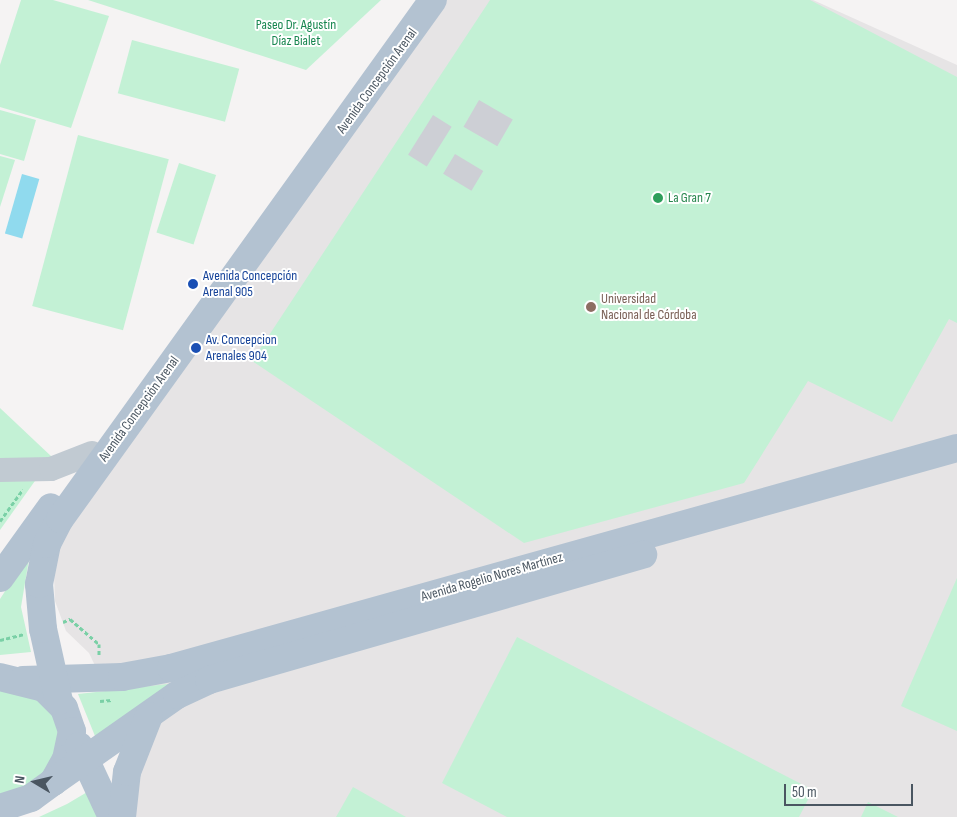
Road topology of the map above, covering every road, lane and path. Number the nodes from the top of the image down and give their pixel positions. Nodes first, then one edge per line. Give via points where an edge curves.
1 (419, 0) edge
2 (433, 0) edge
3 (957, 448) edge
4 (92, 453) junction
5 (957, 466) edge
6 (0, 470) edge
7 (0, 578) edge
8 (12, 679) edge
9 (56, 690) junction
10 (150, 715) junction
11 (72, 731) junction
12 (86, 762) junction
13 (53, 782) junction
14 (0, 808) edge
15 (112, 817) edge
16 (122, 817) edge

1 - 4 main road, Avenida Concepción Arenal
2 - 9 main road, Avenida Concepción Arenal via 60,519 47,544 39,584 40,608
3 - 9 main road, Avenida Rogelio Nores Martínez via 171,668
4 - 6 street via 51,469
4 - 7 main road, Avenida Concepción Arenal
5 - 10 main road, Avenida Rogelio Nores Martínez via 234,672 193,686
8 - 9 main road, Avenida Rogelio Nores Martínez
9 - 11 main road, Avenida Concepción Arenal
10 - 12 main road, Avenida Rogelio Nores Martínez
10 - 16 main road via 127,772
11 - 12 main road, Avenida Concepción Arenal
11 - 13 main road via 66,760
12 - 13 main road, Avenida Rogelio Nores Martínez
12 - 15 main road, Avenida Concepción Arenal
13 - 14 main road, Avenida Rogelio Nores Martínez via 31,798

